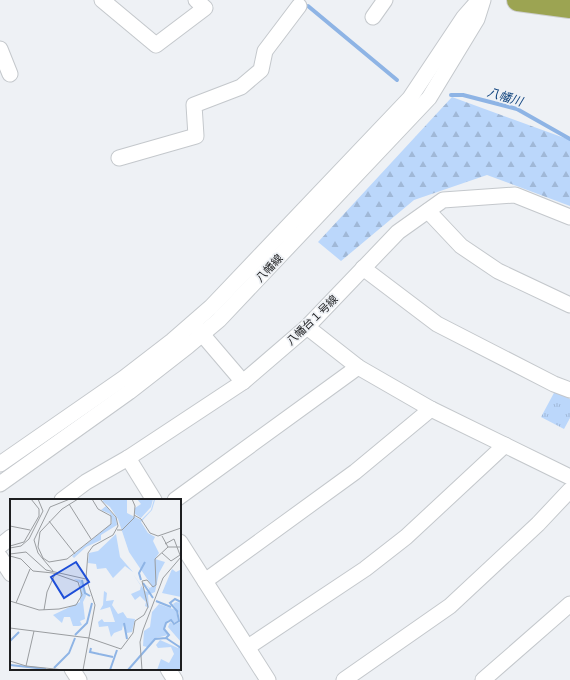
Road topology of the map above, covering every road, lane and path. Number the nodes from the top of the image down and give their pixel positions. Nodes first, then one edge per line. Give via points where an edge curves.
1 (102, 0) edge
2 (196, 0) edge
3 (385, 0) edge
4 (479, 0) edge
5 (483, 0) edge
6 (518, 0) edge
7 (298, 2) edge
8 (570, 7) edge
9 (373, 17) dead end
10 (0, 49) edge
11 (10, 74) dead end
12 (120, 158) dead end
13 (428, 211) junction
14 (570, 216) edge
15 (363, 268) junction
16 (570, 305) edge
17 (307, 327) junction
18 (197, 329) junction
19 (358, 367) junction
20 (243, 382) junction
21 (570, 390) edge
22 (431, 409) junction
23 (505, 445) junction
24 (128, 458) junction
25 (0, 464) edge
26 (570, 477) edge
27 (0, 484) edge
28 (570, 490) edge
29 (63, 499) edge
30 (153, 499) edge
31 (176, 499) edge
32 (10, 538) edge
33 (181, 544) edge
34 (0, 546) edge
35 (0, 557) edge
36 (10, 572) edge
37 (205, 581) junction
38 (570, 604) edge
39 (248, 647) junction
40 (73, 670) edge
41 (169, 670) edge
42 (79, 680) edge
43 (175, 680) edge
44 (268, 680) edge
45 (344, 680) edge
46 (483, 680) edge

1 - 2 street via 156,45 205,8
3 - 9 street
4 - 18 street, 八幡線 via 464,17 410,98 241,276
5 - 18 street, 八幡線 via 477,19 429,98 274,263
6 - 8 highway
7 - 12 street via 265,51 261,70 241,87 194,105 196,136
10 - 11 street
13 - 14 street, 八幡台１号線 via 443,200 515,195
13 - 15 street, 八幡台１号線 via 398,232
13 - 16 street via 461,246 498,271
15 - 17 street, 八幡台１号線
15 - 21 street via 437,324
17 - 19 street
17 - 20 street, 八幡台１号線
18 - 20 street
18 - 25 street, 八幡線
18 - 27 street, 八幡線 via 129,392
19 - 22 street
19 - 31 street
20 - 24 street, 八幡台１号線
22 - 23 street
22 - 37 street via 355,472
23 - 26 street
23 - 39 street via 394,546 365,569
24 - 29 street, 八幡台１号線 via 86,482
24 - 30 street
28 - 45 street via 538,524 450,606
32 - 34 street
33 - 37 street
35 - 36 street
37 - 39 street
38 - 46 street
39 - 44 street
40 - 42 street
41 - 43 street

